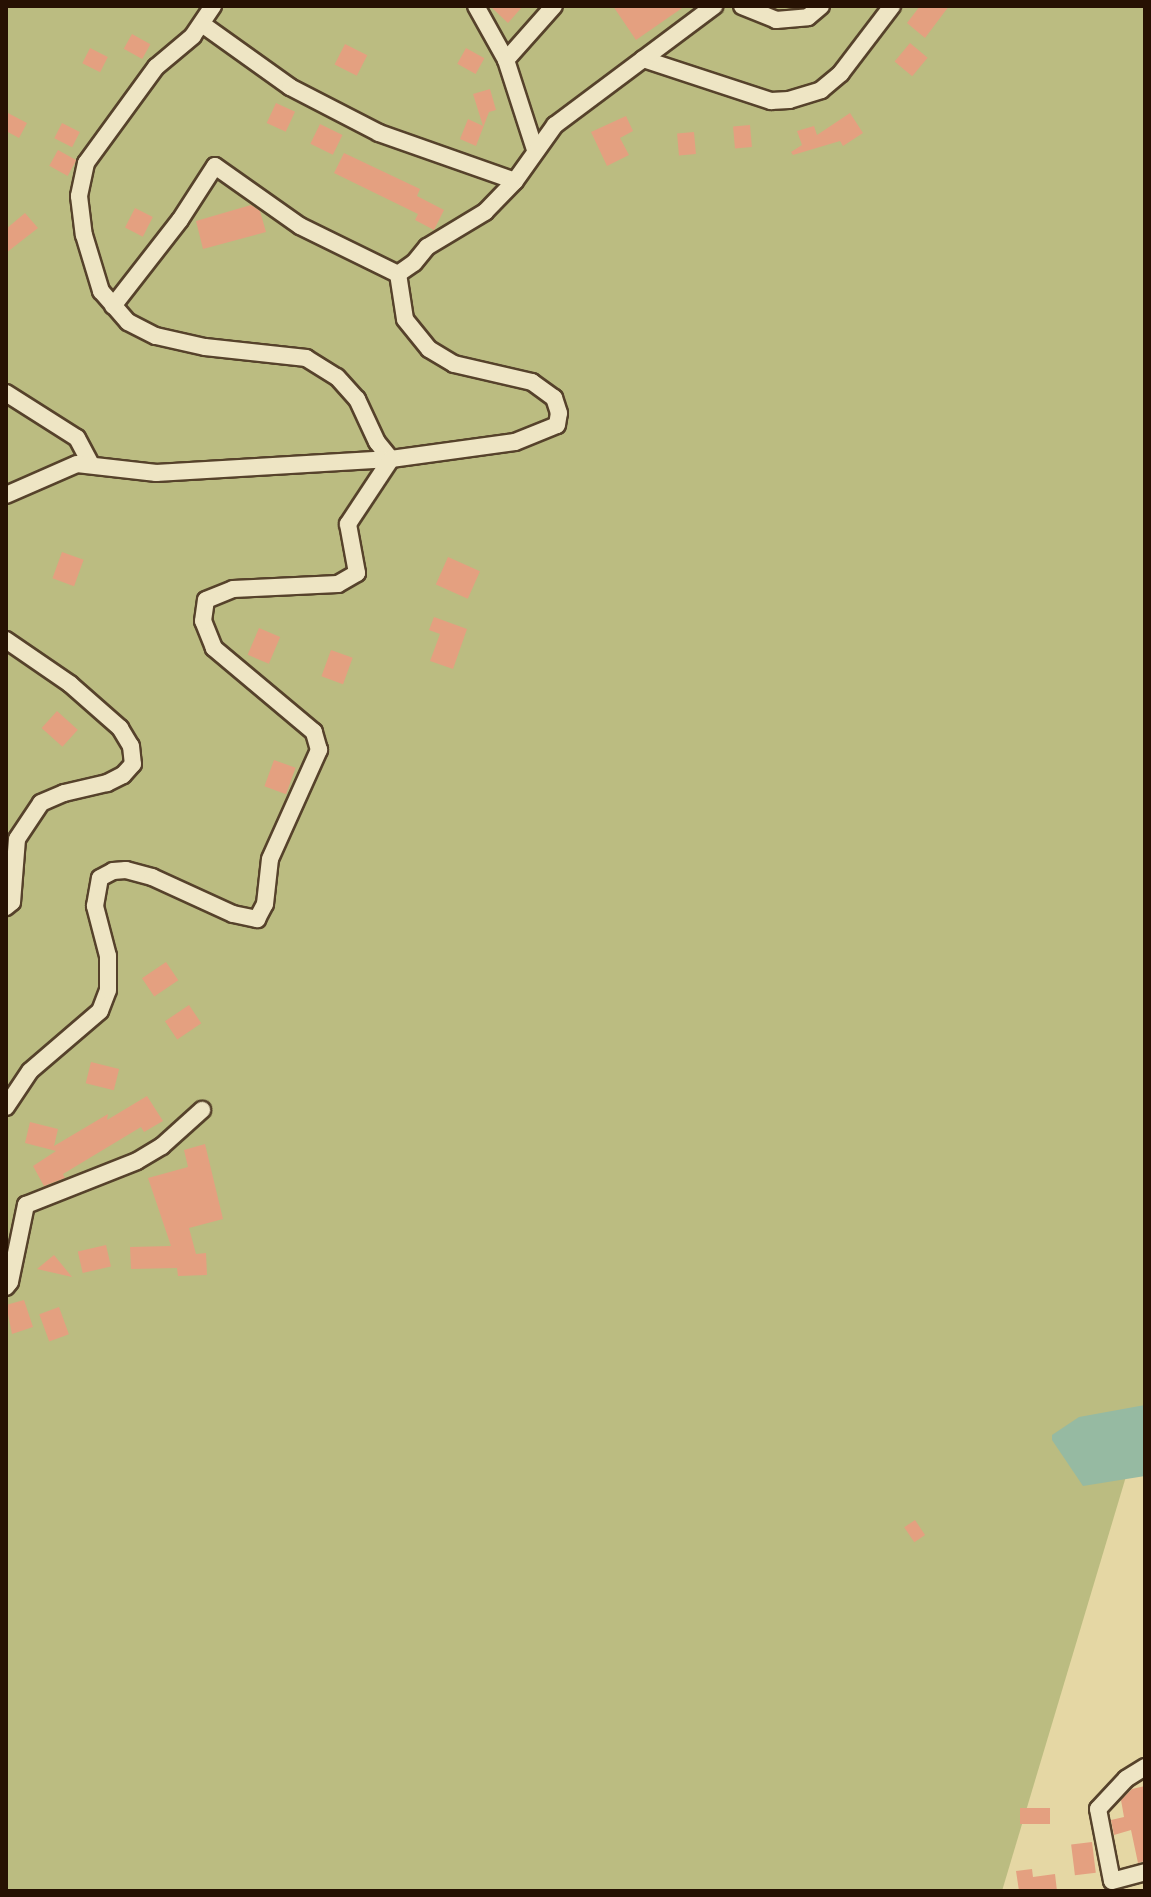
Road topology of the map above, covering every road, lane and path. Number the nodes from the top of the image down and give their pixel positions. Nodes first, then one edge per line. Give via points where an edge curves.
1 (213, 6) edge
2 (476, 6) edge
3 (554, 6) edge
4 (714, 6) edge
5 (742, 6) edge
6 (821, 6) edge
7 (892, 6) edge
8 (202, 24) junction
9 (643, 59) junction
10 (506, 60) junction
11 (535, 150) junction
12 (515, 181) junction
13 (398, 274) junction
14 (113, 306) junction
15 (6, 393) edge
16 (391, 459) junction
17 (91, 464) junction
18 (6, 495) edge
19 (6, 640) edge
20 (6, 907) edge
21 (6, 1107) edge
22 (202, 1110) dead end
23 (6, 1287) edge
24 (1145, 1767) edge
25 (1145, 1872) edge

1 - 8 street
2 - 10 street
3 - 10 street
4 - 9 street
5 - 6 street via 776,20 808,17
7 - 9 street via 841,73 821,90 789,100 771,101
8 - 12 street via 290,87 379,133
8 - 14 street via 156,67 80,178 84,235 101,291
9 - 11 street via 555,125
10 - 11 street
11 - 12 street
12 - 13 street via 485,212 427,247
13 - 14 street via 300,226 215,166
13 - 16 street via 405,319 429,349 454,364 532,382 554,398 559,413 557,425 515,442
14 - 16 street via 128,322 156,336 306,358 337,377 357,399
15 - 17 street via 77,438
16 - 17 street via 156,473
16 - 21 street via 348,524 357,573 338,584 233,589 206,600 203,621 214,648 314,732 319,750 270,859 265,904 257,919 233,914 139,873 113,871 100,878 95,906 108,956 100,1011 30,1071
17 - 18 street via 77,464
19 - 20 street via 70,684 120,728 131,746 133,764 107,783 41,803 17,839 12,902
22 - 23 street via 137,1161 26,1205
24 - 25 street via 1098,1809 1112,1881

